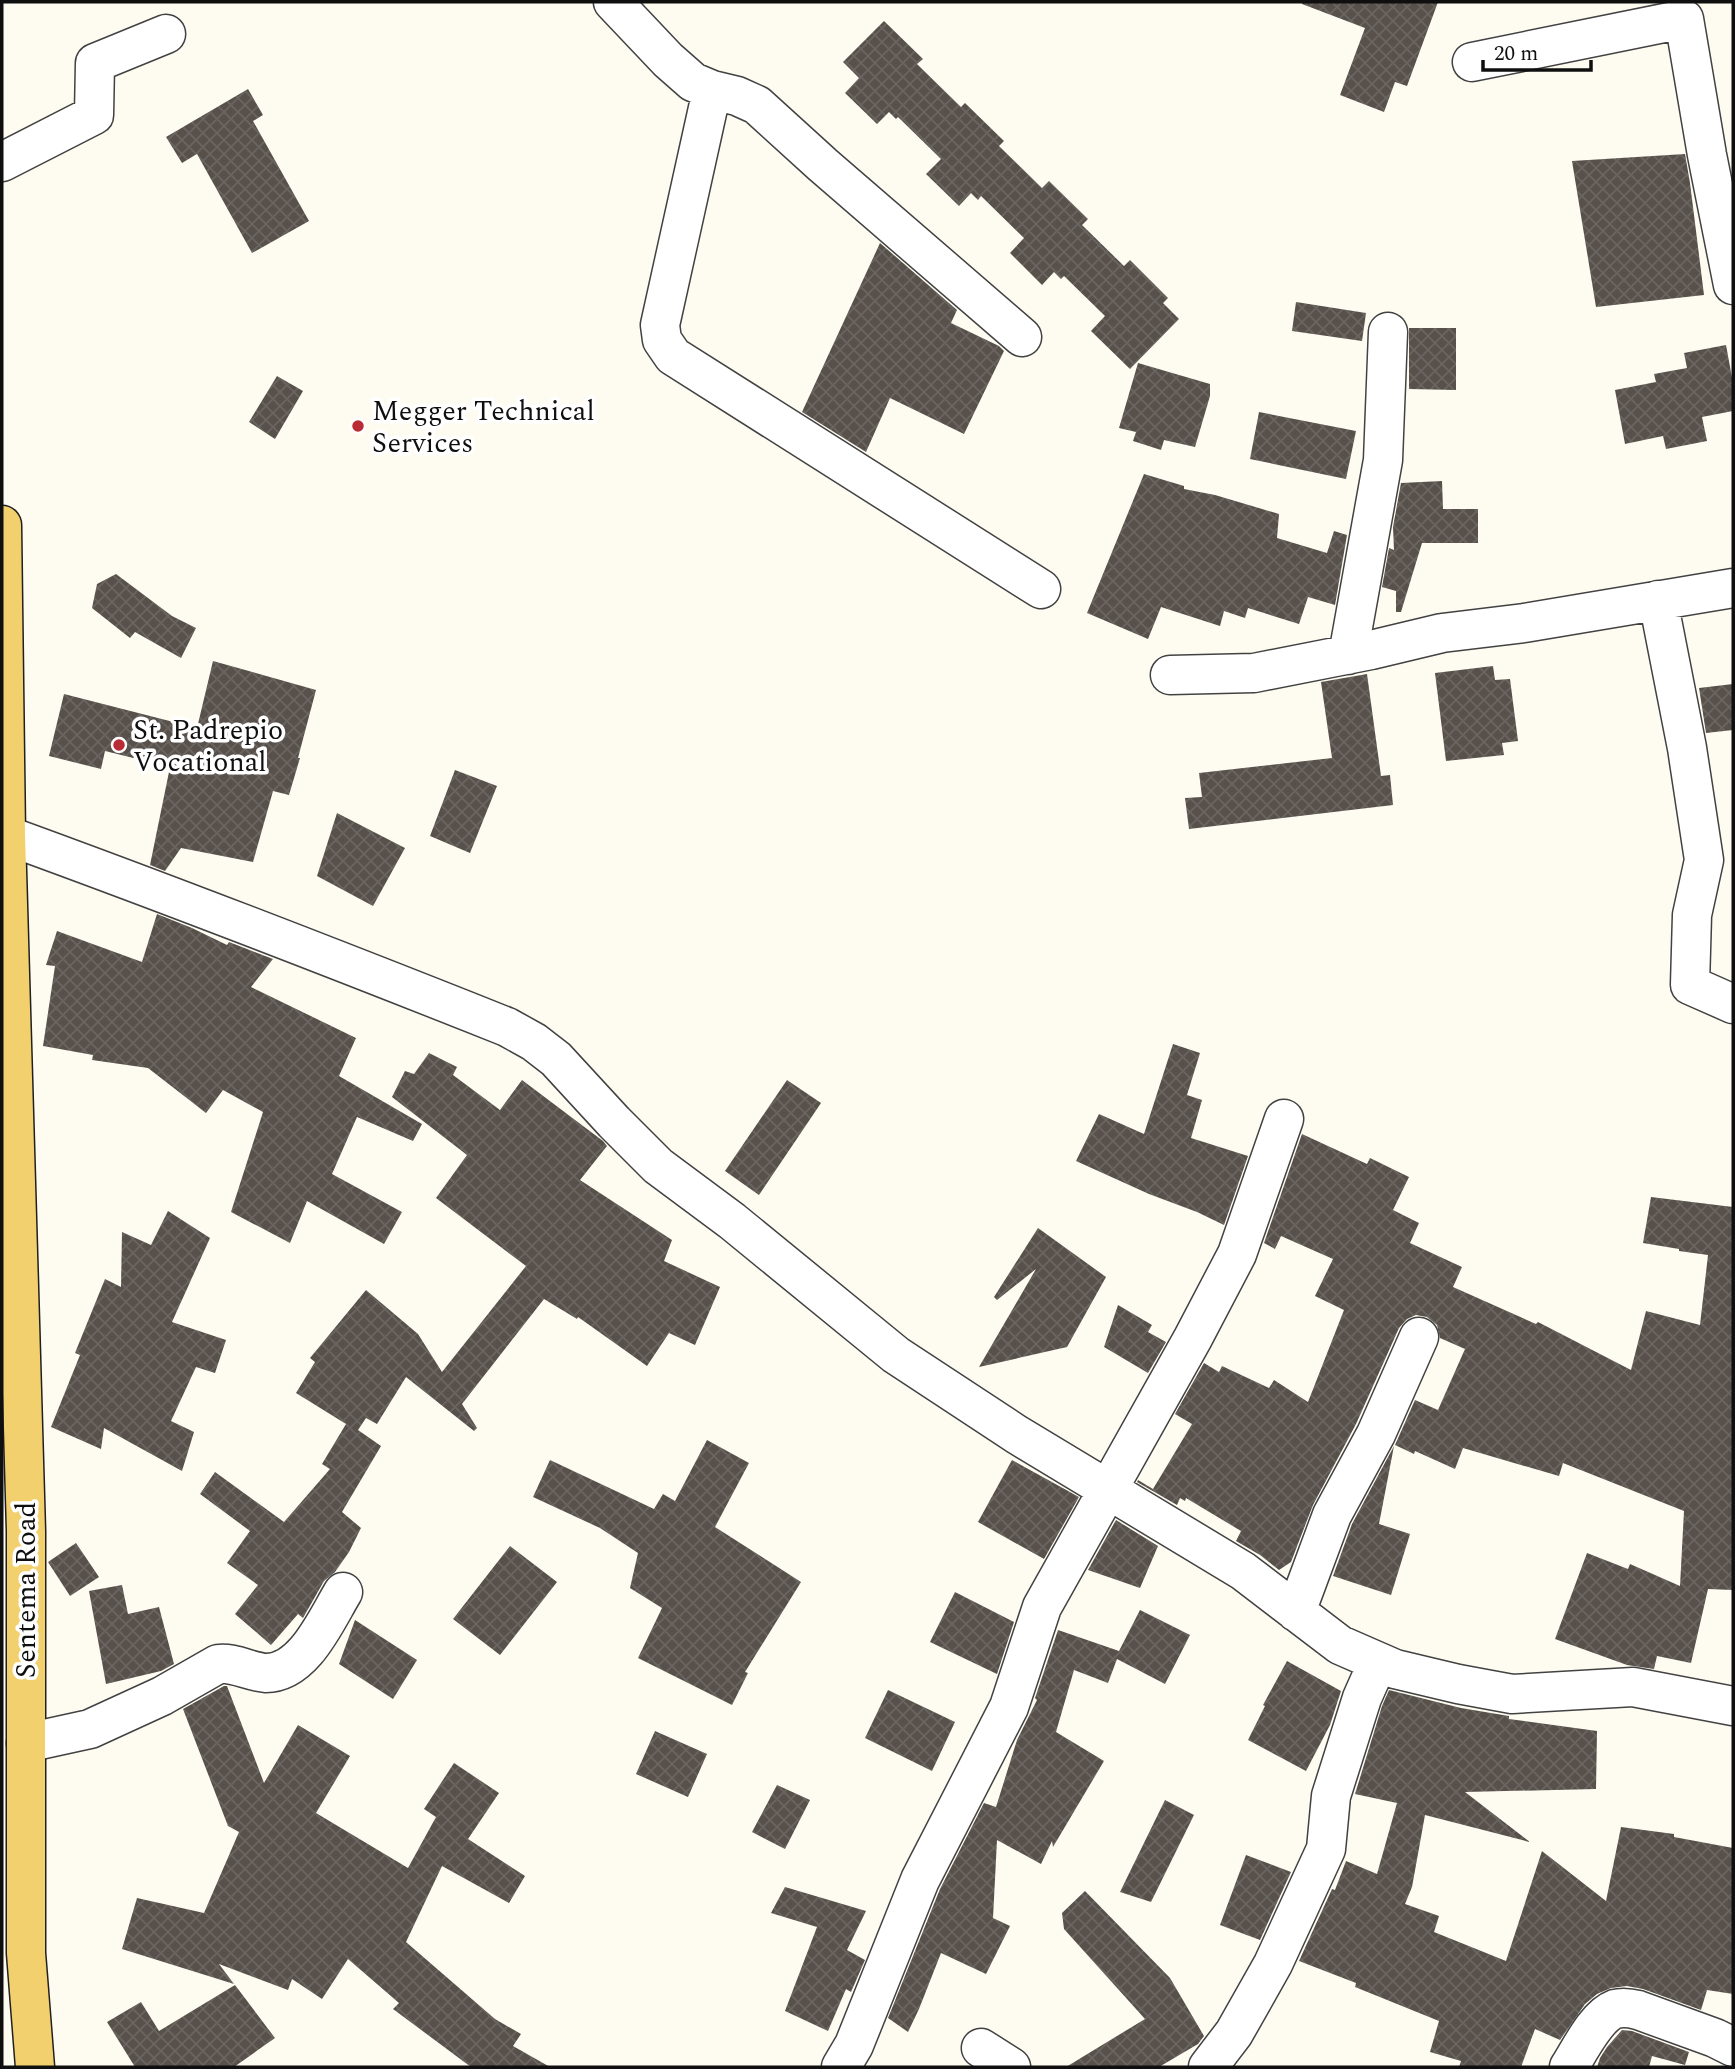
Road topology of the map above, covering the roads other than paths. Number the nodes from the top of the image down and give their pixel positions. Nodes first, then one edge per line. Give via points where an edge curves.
1 (613, 2) edge
2 (166, 34) dead end
3 (1472, 62) dead end
4 (712, 90) junction
5 (2, 162) edge
6 (1733, 285) edge
7 (1388, 332) dead end
8 (1022, 337) dead end
9 (2, 525) edge
10 (1733, 588) edge
11 (1041, 589) dead end
12 (1658, 600) junction
13 (1348, 655) junction
14 (1170, 675) dead end
15 (6, 835) junction
16 (5, 958) edge
17 (1733, 1004) edge
18 (1284, 1119) dead end
19 (1419, 1337) dead end
20 (1109, 1490) junction
21 (343, 1592) dead end
22 (1296, 1612) junction
23 (1378, 1662) junction
24 (1733, 1706) edge
25 (26, 1743) junction
26 (14, 1953) edge
27 (1733, 2048) edge
28 (35, 2067) edge
29 (841, 2067) edge
30 (1208, 2067) edge
31 (1569, 2067) edge

1 - 4 street via 693,82
2 - 5 street via 95,63 94,115
3 - 6 street via 1684,19
4 - 8 street via 757,105
4 - 11 street via 660,325 662,340 673,356
7 - 13 street via 1384,460
9 - 15 main road, Sentema Road
10 - 12 street
12 - 13 street via 1442,633
12 - 17 street via 1688,748 1704,860 1692,915 1690,985
13 - 14 street via 1254,673
15 - 16 main road, Sentema Road
15 - 20 street via 292,941 534,1042 556,1059 658,1166 896,1355
16 - 25 main road, Sentema Road via 26,1531
18 - 20 street via 1237,1254
19 - 22 street via 1376,1434 1332,1515
20 - 22 street via 1243,1571
20 - 29 street via 1042,1606 1009,1707 919,1880 854,2045
21 - 25 street via 292,1666 264,1673 218,1664 90,1729
22 - 23 street via 1340,1645
23 - 24 street via 1512,1694 1633,1687
23 - 30 street via 1331,1796 1326,1849 1273,1964 1234,2033
25 - 26 main road, Sentema Road
26 - 28 main road, Sentema Road
27 - 31 street via 1625,2007 1601,2018

